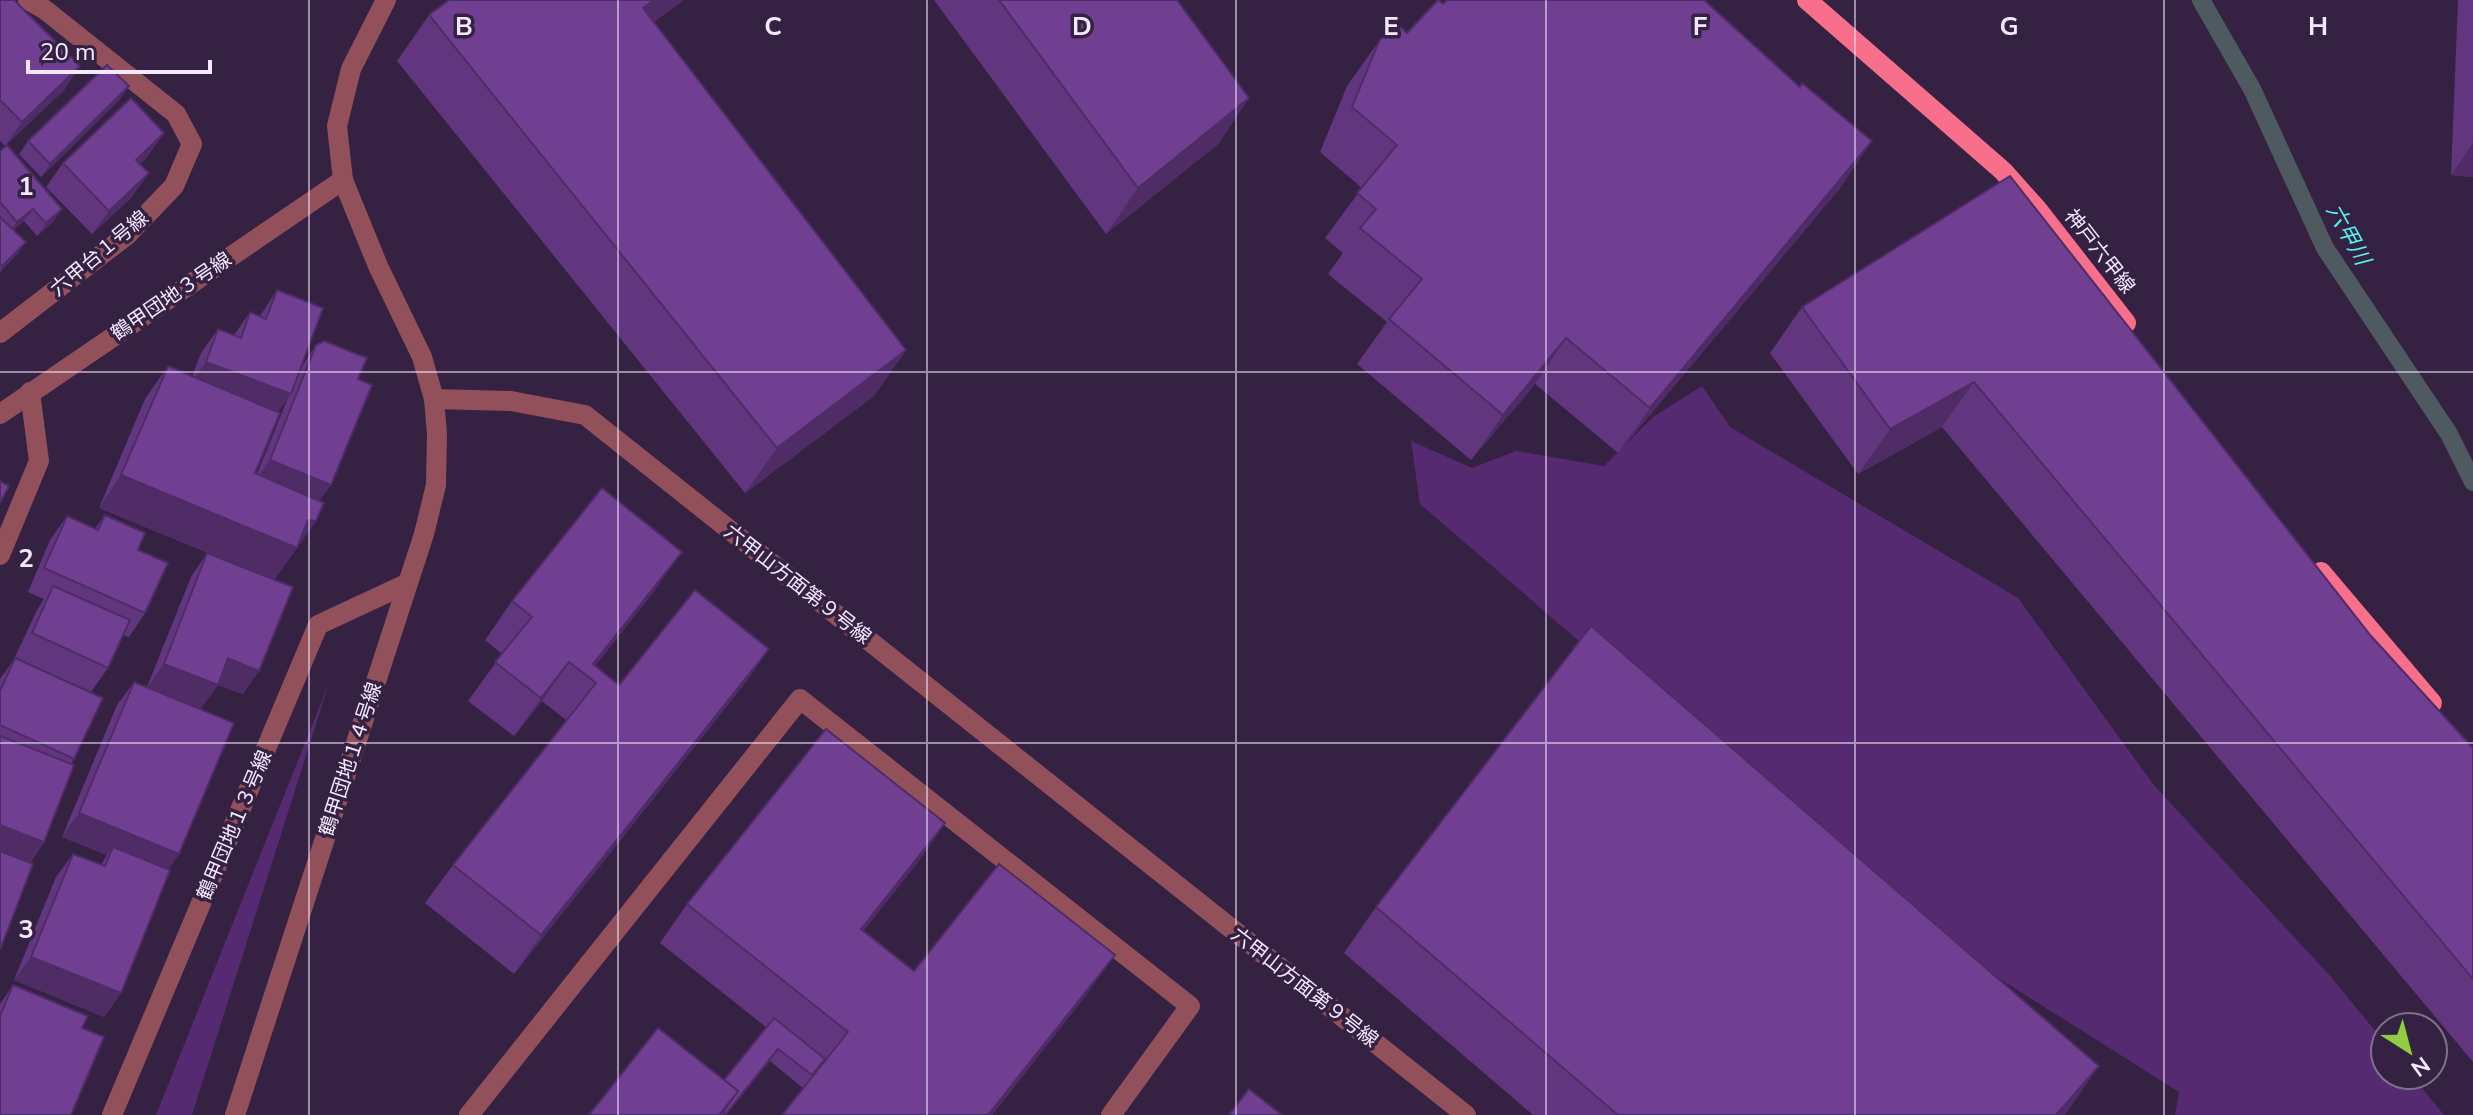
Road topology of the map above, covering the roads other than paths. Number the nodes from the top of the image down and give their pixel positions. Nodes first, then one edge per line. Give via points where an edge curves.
1 (28, 0) edge
2 (386, 0) edge
3 (1807, 0) edge
4 (343, 180) junction
5 (0, 333) edge
6 (2133, 333) edge
7 (30, 392) junction
8 (434, 399) junction
9 (0, 414) edge
10 (0, 555) edge
11 (2307, 555) edge
12 (406, 584) junction
13 (2443, 716) edge
14 (112, 1115) edge
15 (235, 1115) edge
16 (469, 1115) edge
17 (1111, 1115) edge
18 (1466, 1115) edge

1 - 5 street, 六甲台１号線 via 176,114 192,144 174,186 127,235
2 - 4 street via 351,69 341,104 337,126
3 - 6 main road, 神戸六甲線 via 2003,171
4 - 7 street, 鶴甲団地３号線
4 - 8 street via 422,357
7 - 9 street, 鶴甲団地３号線
7 - 10 street via 39,461
8 - 12 street, 鶴甲団地１４号線 via 436,485
8 - 18 street, 六甲山方面第９号線 via 511,401 585,415
11 - 13 main road
12 - 14 street, 鶴甲団地１３号線 via 318,625
12 - 15 street, 鶴甲団地１４号線
16 - 17 street via 800,699 1190,1006

